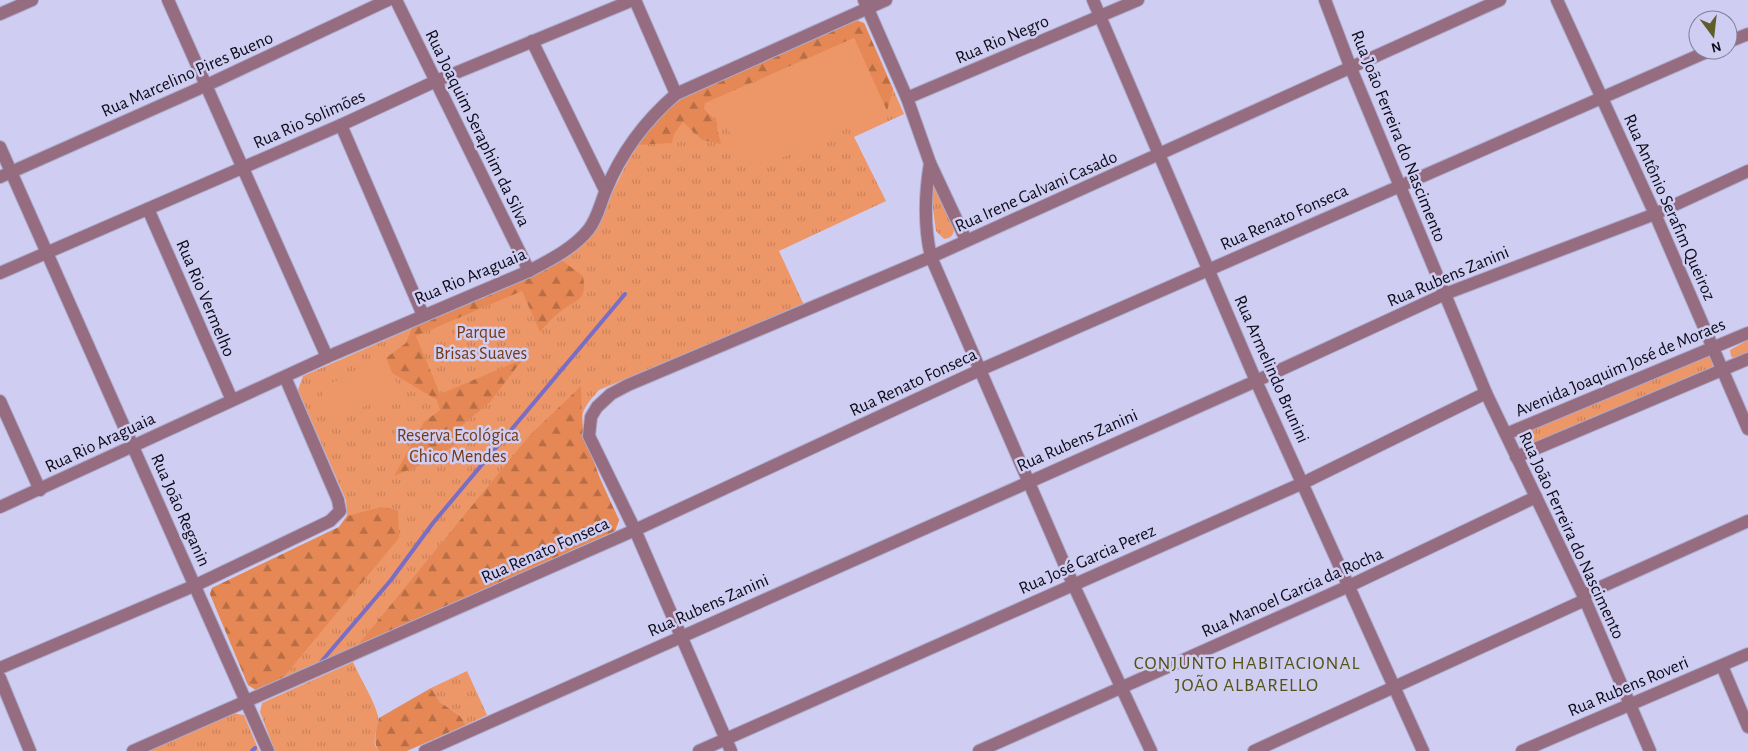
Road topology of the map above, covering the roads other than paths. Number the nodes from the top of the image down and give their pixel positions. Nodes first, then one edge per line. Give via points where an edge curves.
1 (32, 0) edge
2 (168, 0) edge
3 (388, 0) edge
4 (396, 0) edge
5 (634, 0) edge
6 (886, 0) edge
7 (1093, 0) edge
8 (1138, 0) edge
9 (1326, 0) edge
10 (1500, 0) edge
11 (1557, 0) edge
12 (866, 4) edge
13 (0, 14) edge
14 (1101, 17) junction
15 (532, 41) junction
16 (1688, 60) edge
17 (1350, 66) junction
18 (436, 80) junction
19 (207, 85) junction
20 (676, 94) junction
21 (1602, 97) junction
22 (907, 98) junction
23 (341, 125) junction
24 (0, 147) edge
25 (1160, 155) junction
26 (930, 163) junction
27 (244, 167) junction
28 (1748, 171) edge
29 (6, 175) edge
30 (1400, 185) junction
31 (606, 190) junction
32 (148, 209) junction
33 (1655, 214) junction
34 (966, 240) junction
35 (48, 252) junction
36 (931, 257) junction
37 (1210, 269) junction
38 (529, 271) junction
39 (0, 272) edge
40 (1445, 294) junction
41 (423, 315) junction
42 (1748, 333) edge
43 (1713, 348) junction
44 (327, 356) junction
45 (1748, 359) edge
46 (982, 369) junction
47 (1722, 370) junction
48 (285, 377) junction
49 (1256, 381) junction
50 (1486, 393) junction
51 (232, 400) junction
52 (0, 401) edge
53 (1748, 428) edge
54 (1506, 434) junction
55 (134, 445) junction
56 (1516, 457) junction
57 (1029, 480) junction
58 (1303, 483) junction
59 (40, 490) junction
60 (1536, 497) junction
61 (0, 507) edge
62 (1748, 521) edge
63 (635, 530) junction
64 (1073, 584) junction
65 (196, 585) junction
66 (1349, 586) junction
67 (1584, 598) junction
68 (681, 637) junction
69 (1748, 654) edge
70 (1722, 666) junction
71 (0, 668) edge
72 (0, 678) edge
73 (1121, 688) junction
74 (1394, 689) junction
75 (246, 701) junction
76 (1630, 704) junction
77 (1748, 727) edge
78 (726, 739) junction
79 (1528, 750) edge
80 (30, 751) edge
81 (133, 751) edge
82 (268, 751) edge
83 (425, 751) edge
84 (699, 751) edge
85 (731, 751) edge
86 (979, 751) edge
87 (1151, 751) edge
88 (1254, 751) edge
89 (1423, 751) edge
90 (1650, 751) edge

1 - 13 street
2 - 19 street
3 - 19 street, Rua Marcelino Pires Bueno
4 - 18 street, Rua Joaquim Seraphim da Silva
5 - 15 street, Rua Rio Solimões
5 - 20 street
6 - 12 street, Rua Rio Araguaia
7 - 14 street, Rua Armelindo Brunini
8 - 14 street, Rua Rio Negro
9 - 17 street, Rua João Ferreira do Nascimento
10 - 17 street, Rua Irene Galvani Casado
11 - 21 street, Rua Antônio Serafim Queiroz
12 - 20 street, Rua Rio Araguaia
12 - 22 street
14 - 22 street, Rua Rio Negro
14 - 25 street, Rua Armelindo Brunini
15 - 18 street, Rua Rio Solimões
15 - 31 street
16 - 21 street, Rua Renato Fonseca
17 - 25 street, Rua Irene Galvani Casado
17 - 30 street, Rua João Ferreira do Nascimento
18 - 23 street, Rua Rio Solimões
18 - 38 street, Rua Joaquim Seraphim da Silva
19 - 27 street
19 - 29 street, Rua Marcelino Pires Bueno
20 - 31 street, Rua Rio Araguaia via 659,108 632,142
21 - 30 street, Rua Renato Fonseca
21 - 33 street, Rua Antônio Serafim Queiroz
22 - 26 street
23 - 27 street, Rua Rio Solimões
23 - 41 street
24 - 29 street, Rua João Reganin
25 - 34 street, Rua Irene Galvani Casado
25 - 37 street, Rua Armelindo Brunini
26 - 34 street
26 - 36 street via 926,188
27 - 32 street, Rua Rio Solimões
27 - 44 street
28 - 33 street, Rua Rubens Zanini
29 - 35 street, Rua João Reganin
30 - 37 street, Rua Renato Fonseca
30 - 40 street, Rua João Ferreira do Nascimento
31 - 38 street, Rua Rio Araguaia via 589,229 577,241
32 - 35 street, Rua Rio Solimões
32 - 51 street, Rua Rio Vermelho
33 - 40 street, Rua Rubens Zanini
33 - 43 street, Rua Antônio Serafim Queiroz
34 - 36 street, Rua Irene Galvani Casado
35 - 39 street, Rua Rio Solimões
35 - 55 street, Rua João Reganin
36 - 46 street
36 - 63 street, Rua Irene Galvani Casado via 611,394 591,417 589,436
37 - 46 street, Rua Renato Fonseca
37 - 49 street, Rua Armelindo Brunini
38 - 41 street, Rua Rio Araguaia
40 - 49 street, Rua Rubens Zanini
40 - 50 street, Rua João Ferreira do Nascimento
41 - 44 street, Rua Rio Araguaia
42 - 43 street, Avenida Joaquim José de Moraes
43 - 47 street, Rua Antônio Serafim Queiroz
43 - 54 street, Avenida Joaquim José de Moraes
44 - 48 street, Rua Rio Araguaia
45 - 47 street
46 - 57 street
46 - 63 street, Rua Renato Fonseca
47 - 53 street, Rua Antônio Serafim Queiroz
47 - 56 street
48 - 51 street, Rua Rio Araguaia
48 - 65 street via 338,500 340,512 330,521
49 - 57 street, Rua Rubens Zanini
49 - 58 street, Rua Armelindo Brunini
50 - 54 street, Rua João Ferreira do Nascimento
50 - 58 street, Rua José Garcia Perez
51 - 55 street, Rua Rio Araguaia
52 - 59 street
54 - 56 street, Rua João Ferreira do Nascimento
55 - 59 street, Rua Rio Araguaia
55 - 65 street, Rua João Reganin
56 - 60 street, Rua João Ferreira do Nascimento
57 - 64 street
57 - 68 street, Rua Rubens Zanini
58 - 64 street, Rua José Garcia Perez
58 - 66 street, Rua Armelindo Brunini
59 - 61 street, Rua Rio Araguaia
60 - 66 street, Rua Manoel Garcia da Rocha
60 - 67 street, Rua João Ferreira do Nascimento
62 - 67 street
63 - 68 street
63 - 75 street, Rua Renato Fonseca
64 - 73 street
64 - 78 street, Rua José Garcia Perez
65 - 71 street
65 - 75 street, Rua João Reganin
66 - 73 street, Rua Manoel Garcia da Rocha
66 - 74 street, Rua Armelindo Brunini
67 - 74 street
67 - 76 street, Rua João Ferreira do Nascimento
68 - 78 street
68 - 83 street, Rua Rubens Zanini
69 - 70 street, Rua Rubens Roveri
70 - 76 street, Rua Rubens Roveri
70 - 77 street
72 - 80 street
73 - 86 street, Rua Manoel Garcia da Rocha
73 - 87 street
74 - 88 street
74 - 89 street, Rua Armelindo Brunini
75 - 81 street, Rua Renato Fonseca
75 - 82 street, Rua João Reganin
76 - 79 street, Rua Rubens Roveri
76 - 90 street, Rua João Ferreira do Nascimento
78 - 84 street, Rua José Garcia Perez
78 - 85 street

